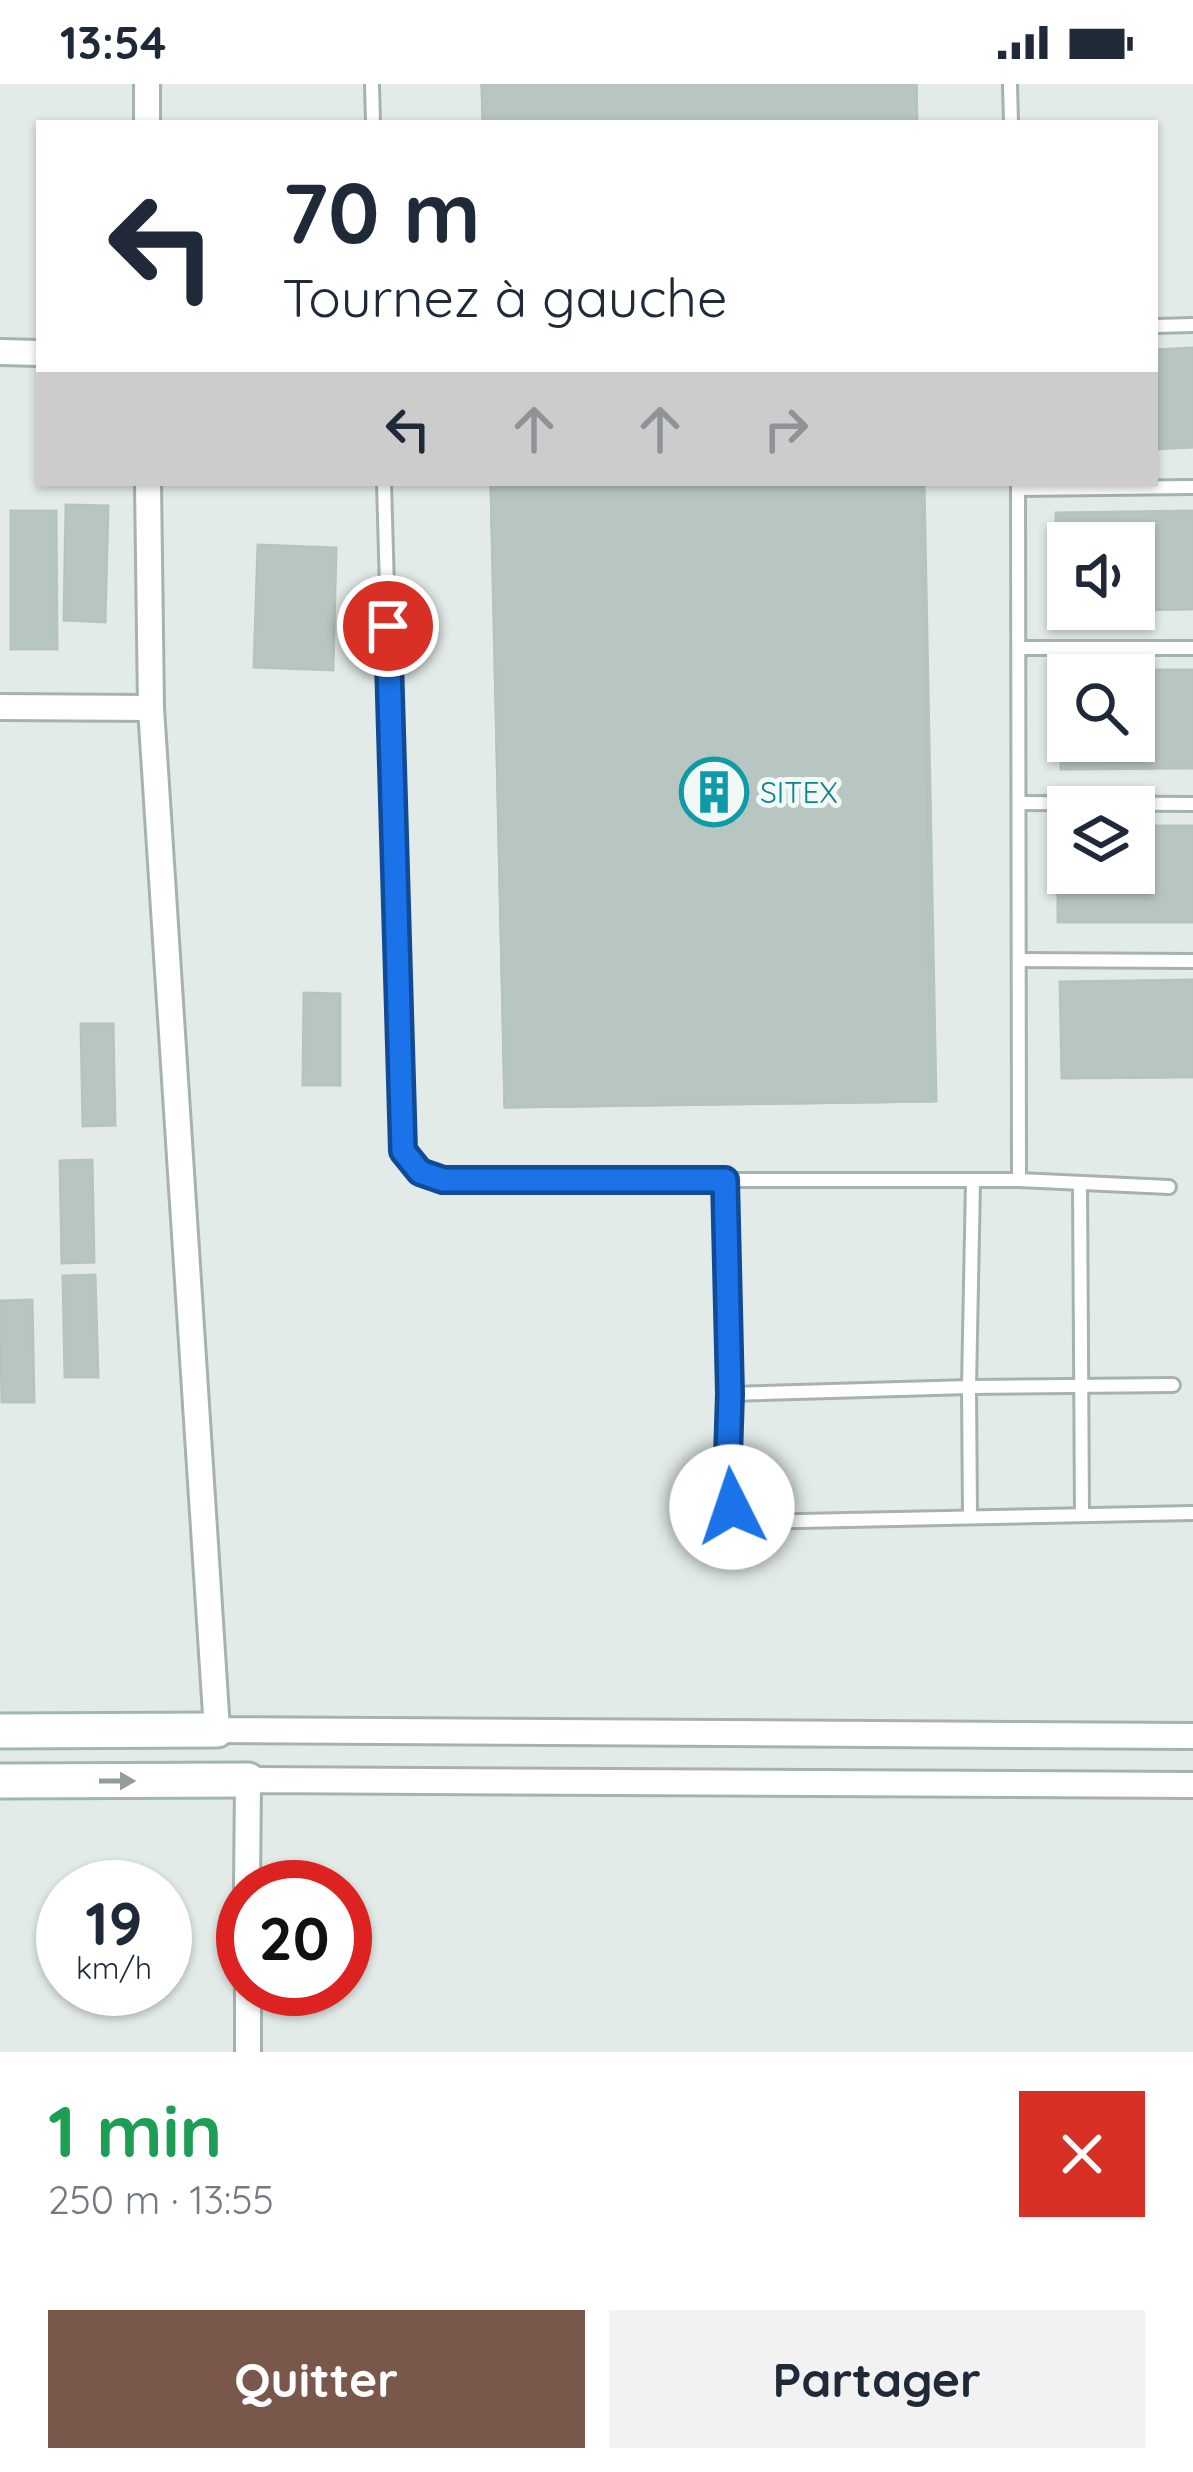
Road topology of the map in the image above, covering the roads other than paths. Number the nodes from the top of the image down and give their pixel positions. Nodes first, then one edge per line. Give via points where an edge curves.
1 (147, 84) edge
2 (372, 84) edge
3 (1010, 84) edge
4 (147, 120) edge
5 (373, 120) edge
6 (1011, 120) edge
7 (1193, 325) edge
8 (1158, 326) edge
9 (0, 352) edge
10 (36, 353) edge
11 (148, 486) edge
12 (384, 486) edge
13 (1018, 486) edge
14 (1193, 487) edge
15 (1193, 648) edge
16 (1018, 649) junction
17 (0, 707) edge
18 (151, 708) junction
19 (1019, 803) junction
20 (1193, 804) edge
21 (1019, 960) junction
22 (1193, 961) edge
23 (725, 1180) junction
24 (1019, 1180) junction
25 (973, 1181) junction
26 (1080, 1183) junction
27 (1169, 1187) dead end
28 (1172, 1384) dead end
29 (1081, 1386) junction
30 (968, 1387) junction
31 (730, 1394) junction
32 (1193, 1513) edge
33 (1082, 1515) junction
34 (970, 1517) junction
35 (217, 1730) junction
36 (0, 1731) edge
37 (1193, 1736) edge
38 (248, 1780) junction
39 (0, 1781) edge
40 (1193, 1784) edge
41 (247, 1860) edge
42 (248, 2016) edge
43 (248, 2052) edge

1 - 4 street
2 - 5 lane
3 - 6 lane
7 - 8 lane
9 - 10 street
11 - 18 street
12 - 23 lane via 403,1151 420,1172 443,1180
13 - 14 lane
13 - 16 lane
15 - 16 lane
16 - 19 lane
17 - 18 street
18 - 35 street
19 - 20 lane
19 - 21 lane
21 - 22 lane
21 - 24 lane
23 - 25 lane
23 - 31 lane
24 - 25 lane
24 - 26 lane
25 - 30 lane
26 - 27 lane
26 - 29 lane
28 - 29 lane
29 - 30 lane
29 - 33 lane
30 - 31 lane
30 - 34 lane
31 - 34 lane via 727,1487 747,1522
32 - 33 lane
33 - 34 lane
35 - 36 street
35 - 37 street
39 -> 38 street
38 - 40 street
38 - 41 street
42 - 43 street

